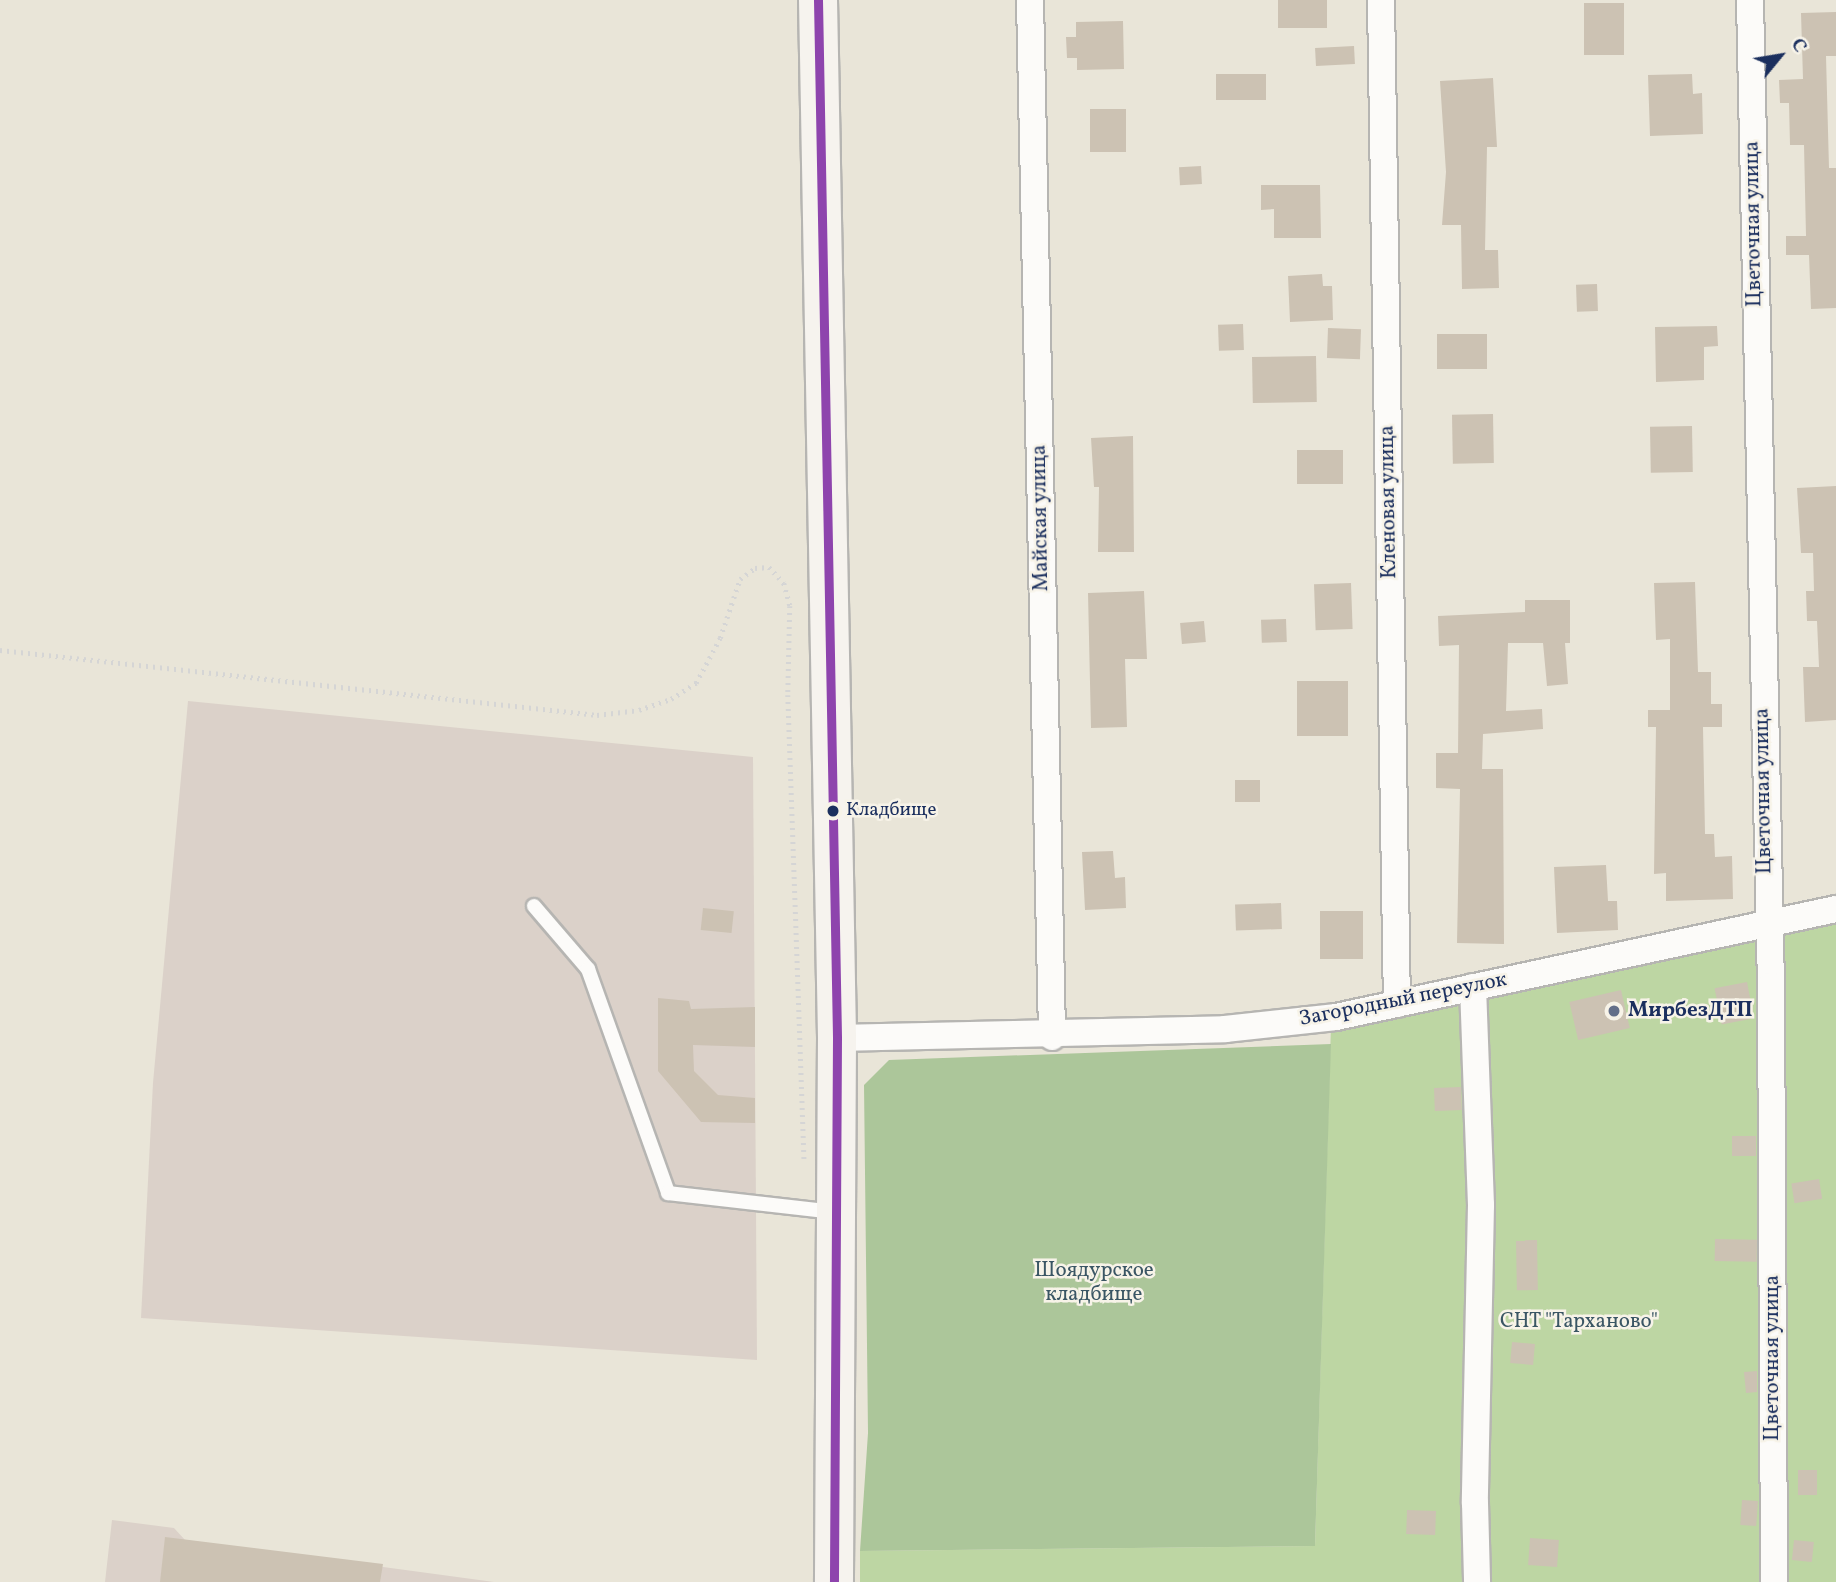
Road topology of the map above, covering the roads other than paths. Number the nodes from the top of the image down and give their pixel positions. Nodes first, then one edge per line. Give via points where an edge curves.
1 (818, 0) edge
2 (1030, 0) edge
3 (1381, 0) edge
4 (1750, 0) edge
5 (534, 906) dead end
6 (1836, 909) edge
7 (1767, 925) junction
8 (1473, 987) junction
9 (1397, 1004) junction
10 (1052, 1037) junction
11 (837, 1038) junction
12 (819, 1211) junction
13 (834, 1582) edge
14 (1478, 1582) edge
15 (1774, 1582) edge

1 - 11 main road
2 - 10 street, Майская улица
3 - 9 street, Кленовая улица
4 - 7 street, Цветочная улица
5 - 12 lane via 588,970 668,1193
6 - 7 street, Загородный переулок
7 - 8 street, Загородный переулок
7 - 15 street, Цветочная улица
8 - 9 street, Загородный переулок
8 - 14 street via 1481,1205 1475,1503
9 - 10 street, Загородный переулок via 1336,1017 1226,1030
10 - 11 street, Загородный переулок
11 - 12 main road
12 - 13 main road

